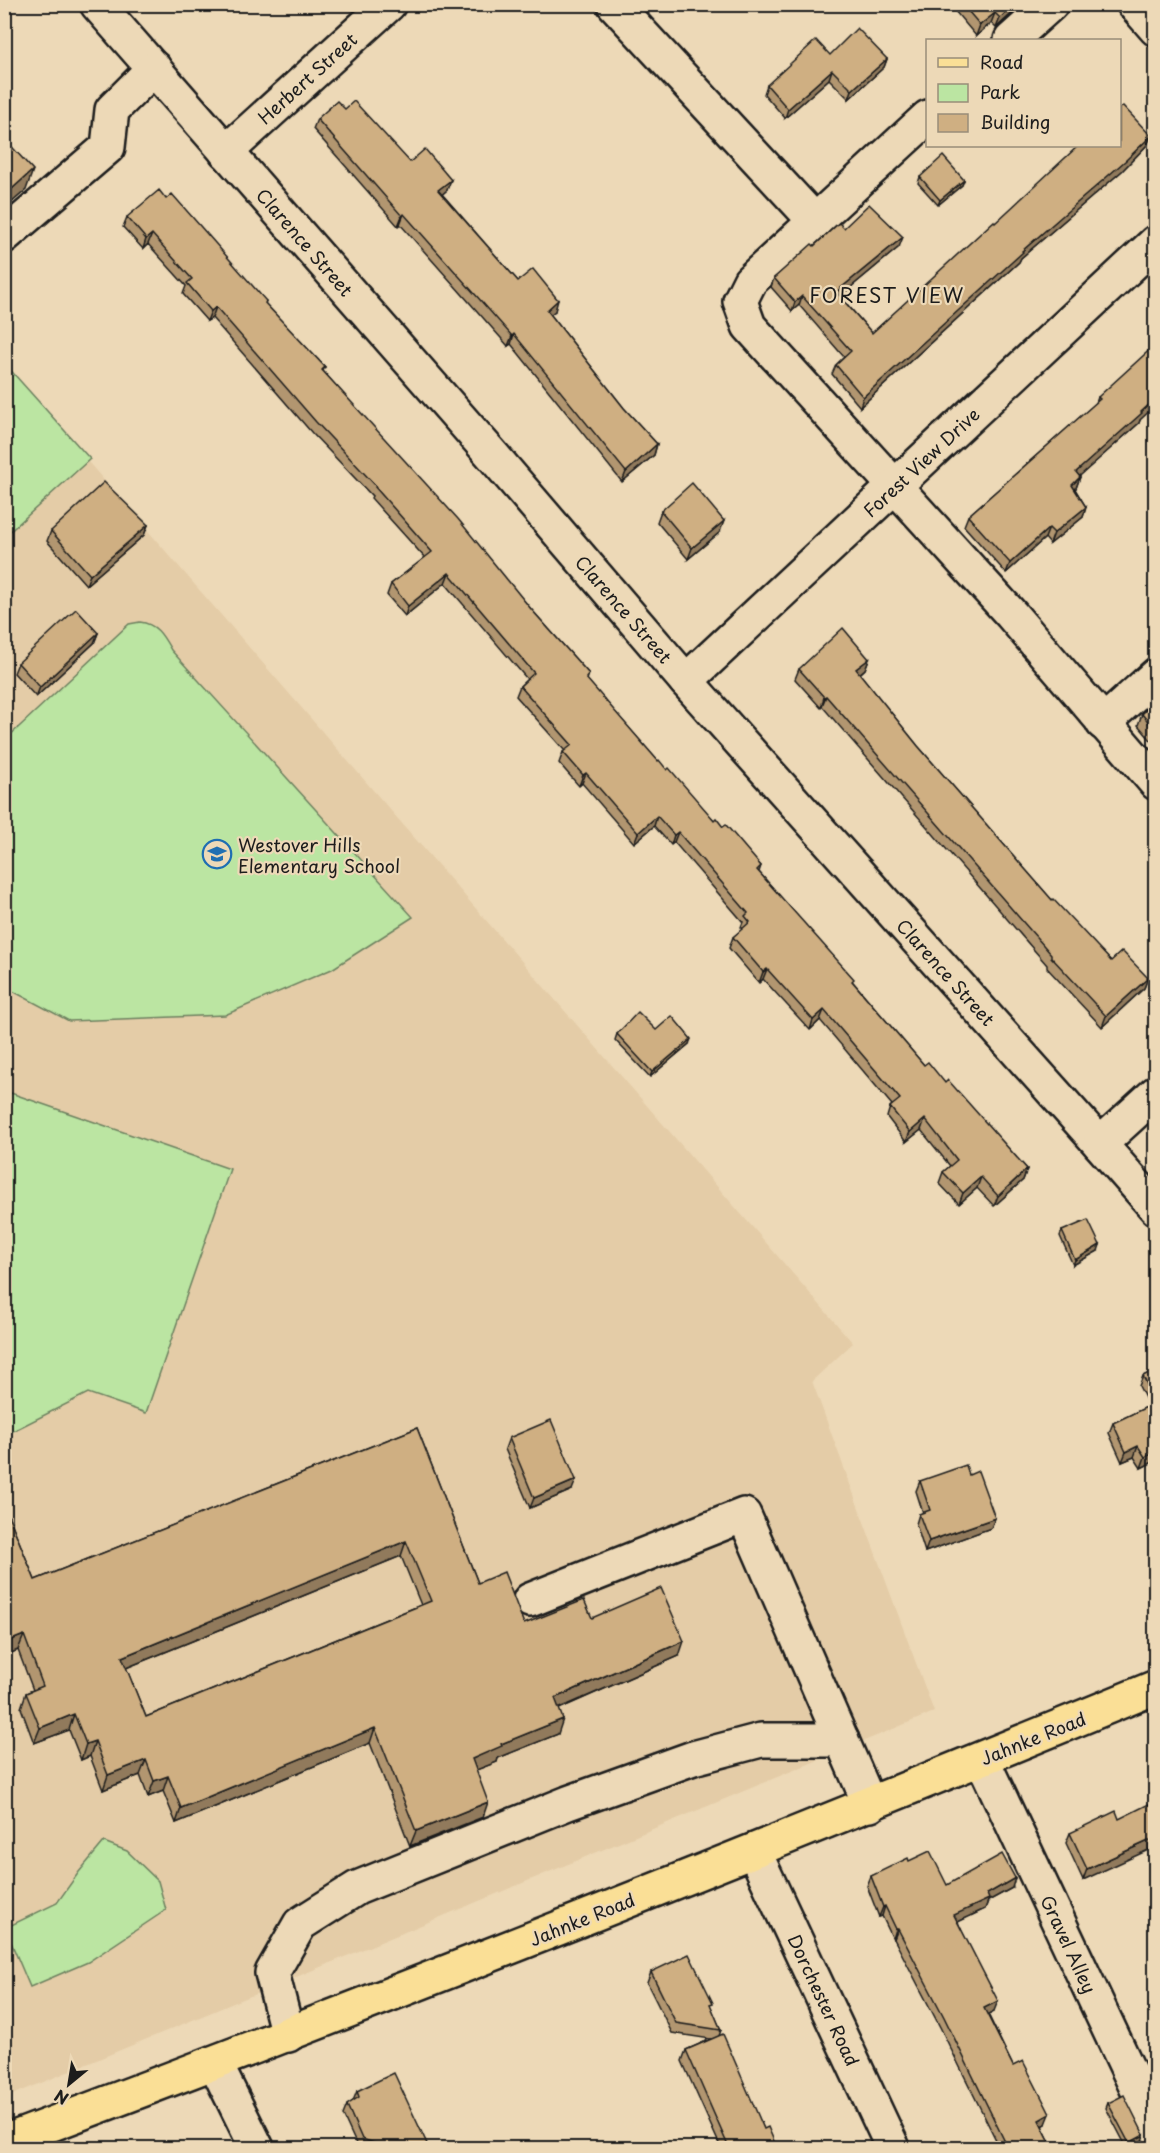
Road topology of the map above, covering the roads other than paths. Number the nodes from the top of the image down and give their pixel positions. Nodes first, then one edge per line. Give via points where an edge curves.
1 (97, 4) edge
2 (388, 4) edge
3 (614, 4) edge
4 (1051, 4) edge
5 (1134, 4) edge
6 (1155, 29) edge
7 (1012, 39) edge
8 (154, 68) junction
9 (926, 118) edge
10 (226, 152) junction
11 (814, 221) junction
12 (4, 236) edge
13 (1155, 242) edge
14 (896, 485) junction
15 (1155, 675) edge
16 (686, 681) junction
17 (1103, 723) junction
18 (1155, 783) edge
19 (1155, 1093) edge
20 (1101, 1144) junction
21 (1155, 1208) edge
22 (530, 1600) dead end
23 (1155, 1687) edge
24 (842, 1740) junction
25 (982, 1758) junction
26 (870, 1805) junction
27 (754, 1851) junction
28 (288, 2035) junction
29 (215, 2063) junction
30 (1155, 2129) edge
31 (4, 2142) edge
32 (257, 2148) edge
33 (893, 2148) edge

1 - 8 street, Clarence Street
2 - 10 street, Herbert Street
3 - 11 street
4 - 7 street
5 - 6 street
8 - 10 street, Clarence Street
8 - 12 street via 112,110 108,147
9 - 11 street
10 - 16 street, Clarence Street
11 - 14 street via 750,280 740,301 749,326
13 - 14 street, Forest View Drive
14 - 16 street, Forest View Drive
14 - 17 street
15 - 17 street
16 - 20 street, Clarence Street
17 - 18 street
19 - 20 street
20 - 21 street, Clarence Street
22 - 24 street via 744,1515
23 - 25 main road, Jahnke Road
24 - 26 street
24 - 28 street via 761,1740 693,1758 568,1803 357,1888 300,1924 272,1972
25 - 26 main road, Jahnke Road
25 - 30 street, Gravel Alley
26 - 27 main road, Jahnke Road
27 - 28 main road, Jahnke Road
27 - 33 street, Dorchester Road
28 - 29 main road, Jahnke Road
29 - 31 main road, Jahnke Road
29 - 32 street

